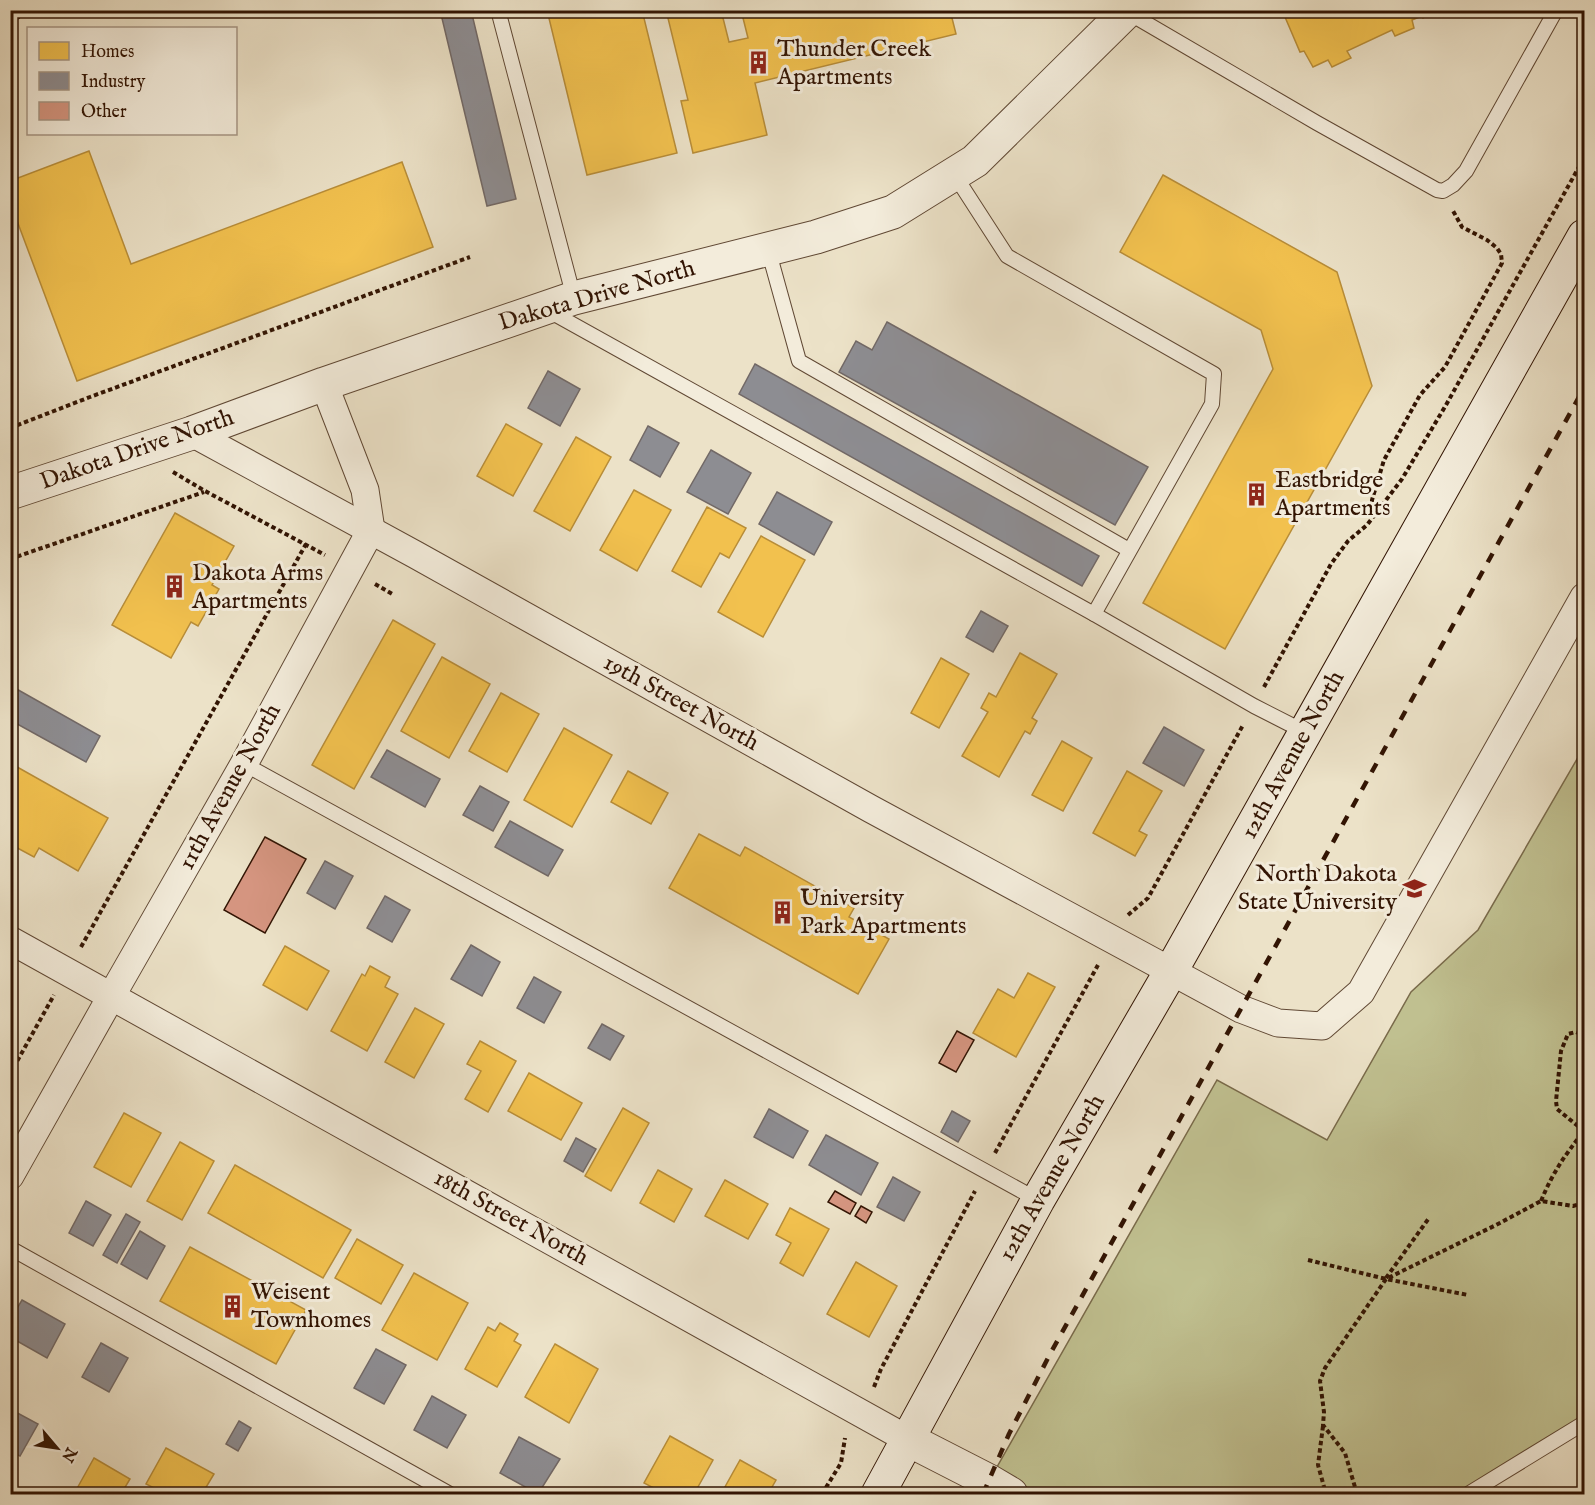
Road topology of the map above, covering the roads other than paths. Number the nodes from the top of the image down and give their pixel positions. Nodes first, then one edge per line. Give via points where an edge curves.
1 (498, 10) edge
2 (1556, 10) edge
3 (1128, 11) edge
4 (954, 174) junction
5 (1584, 236) edge
6 (768, 249) junction
7 (559, 303) junction
8 (324, 384) junction
9 (192, 433) junction
10 (10, 493) edge
11 (371, 530) junction
12 (1130, 550) junction
13 (1584, 597) edge
14 (1094, 614) junction
15 (1305, 732) junction
16 (244, 764) junction
17 (10, 940) edge
18 (1171, 971) junction
19 (111, 995) junction
20 (10, 1176) edge
21 (1038, 1200) junction
22 (10, 1248) edge
23 (1584, 1423) edge
24 (909, 1440) junction
25 (450, 1494) edge
26 (878, 1494) edge
27 (1011, 1494) edge
28 (1468, 1494) edge

1 - 7 lane
2 - 3 lane via 1466,171 1443,191 1317,123
3 - 4 main road, Dakota Drive North via 975,161
4 - 6 main road, Dakota Drive North via 893,212
4 - 12 lane via 1006,256 1214,374 1212,404
5 - 15 main road, 12th Avenue North
6 - 7 main road, Dakota Drive North
6 - 12 lane via 799,361
7 - 8 main road, Dakota Drive North
7 - 14 lane
8 - 9 main road, Dakota Drive North
8 - 11 street via 365,490
9 - 10 main road, Dakota Drive North
9 - 11 street, 19th Street North
11 - 16 street, 11th Avenue North
11 - 18 street, 19th Street North via 861,804
12 - 14 lane
13 - 18 street, 19th Street North via 1361,992 1322,1026 1278,1023 1241,1009
14 - 15 lane
15 - 18 main road, 12th Avenue North
16 - 19 street, 11th Avenue North
16 - 21 lane
17 - 19 street, 18th Street North
18 - 21 main road, 12th Avenue North
19 - 20 street, 11th Avenue North
19 - 24 street, 18th Street North
21 - 24 main road, 12th Avenue North
22 - 25 lane
23 - 28 lane
24 - 26 main road, 12th Avenue North
24 - 27 main road, 18th Street North

